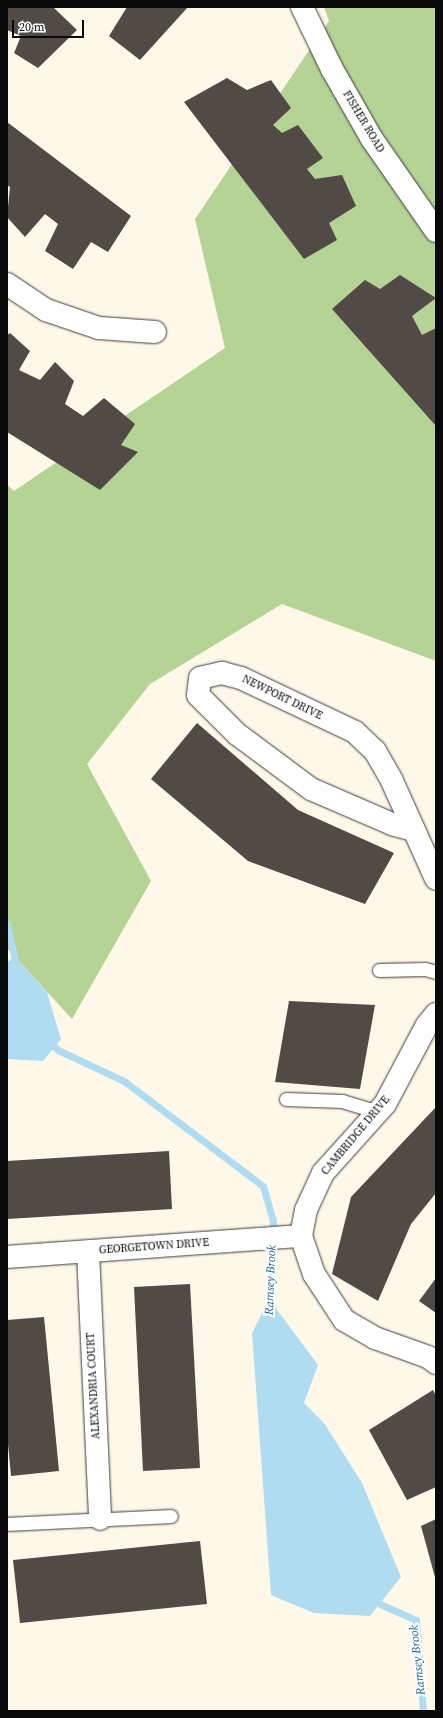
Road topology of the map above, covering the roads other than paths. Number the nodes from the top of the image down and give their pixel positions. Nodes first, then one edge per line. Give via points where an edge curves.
1 (302, 7) edge
2 (436, 231) edge
3 (7, 284) edge
4 (155, 332) dead end
5 (414, 830) junction
6 (436, 878) edge
7 (379, 970) dead end
8 (436, 972) edge
9 (436, 1014) edge
10 (286, 1099) dead end
11 (377, 1112) junction
12 (301, 1236) junction
13 (88, 1252) junction
14 (7, 1257) edge
15 (436, 1363) edge
16 (171, 1516) dead end
17 (100, 1519) junction
18 (7, 1524) edge

1 - 2 street, FISHER ROAD via 332,69 372,139
3 - 4 street via 46,310 99,328
5 - 5 street, NEWPORT DRIVE via 375,751 355,732 241,678 222,673 200,678 198,695 237,734 311,788 392,824
5 - 6 street, NEWPORT DRIVE
7 - 8 lane via 425,969
9 - 11 street, CAMBRIDGE DRIVE via 427,1025 385,1104
10 - 11 lane via 342,1101
11 - 12 street, CAMBRIDGE DRIVE via 324,1173 306,1210
12 - 13 street, GEORGETOWN DRIVE
12 - 15 street, CAMBRIDGE DRIVE via 314,1274 344,1320 375,1338 428,1357
13 - 14 street, GEORGETOWN DRIVE
13 - 17 street, ALEXANDRIA COURT
16 - 17 lane
17 - 18 lane

